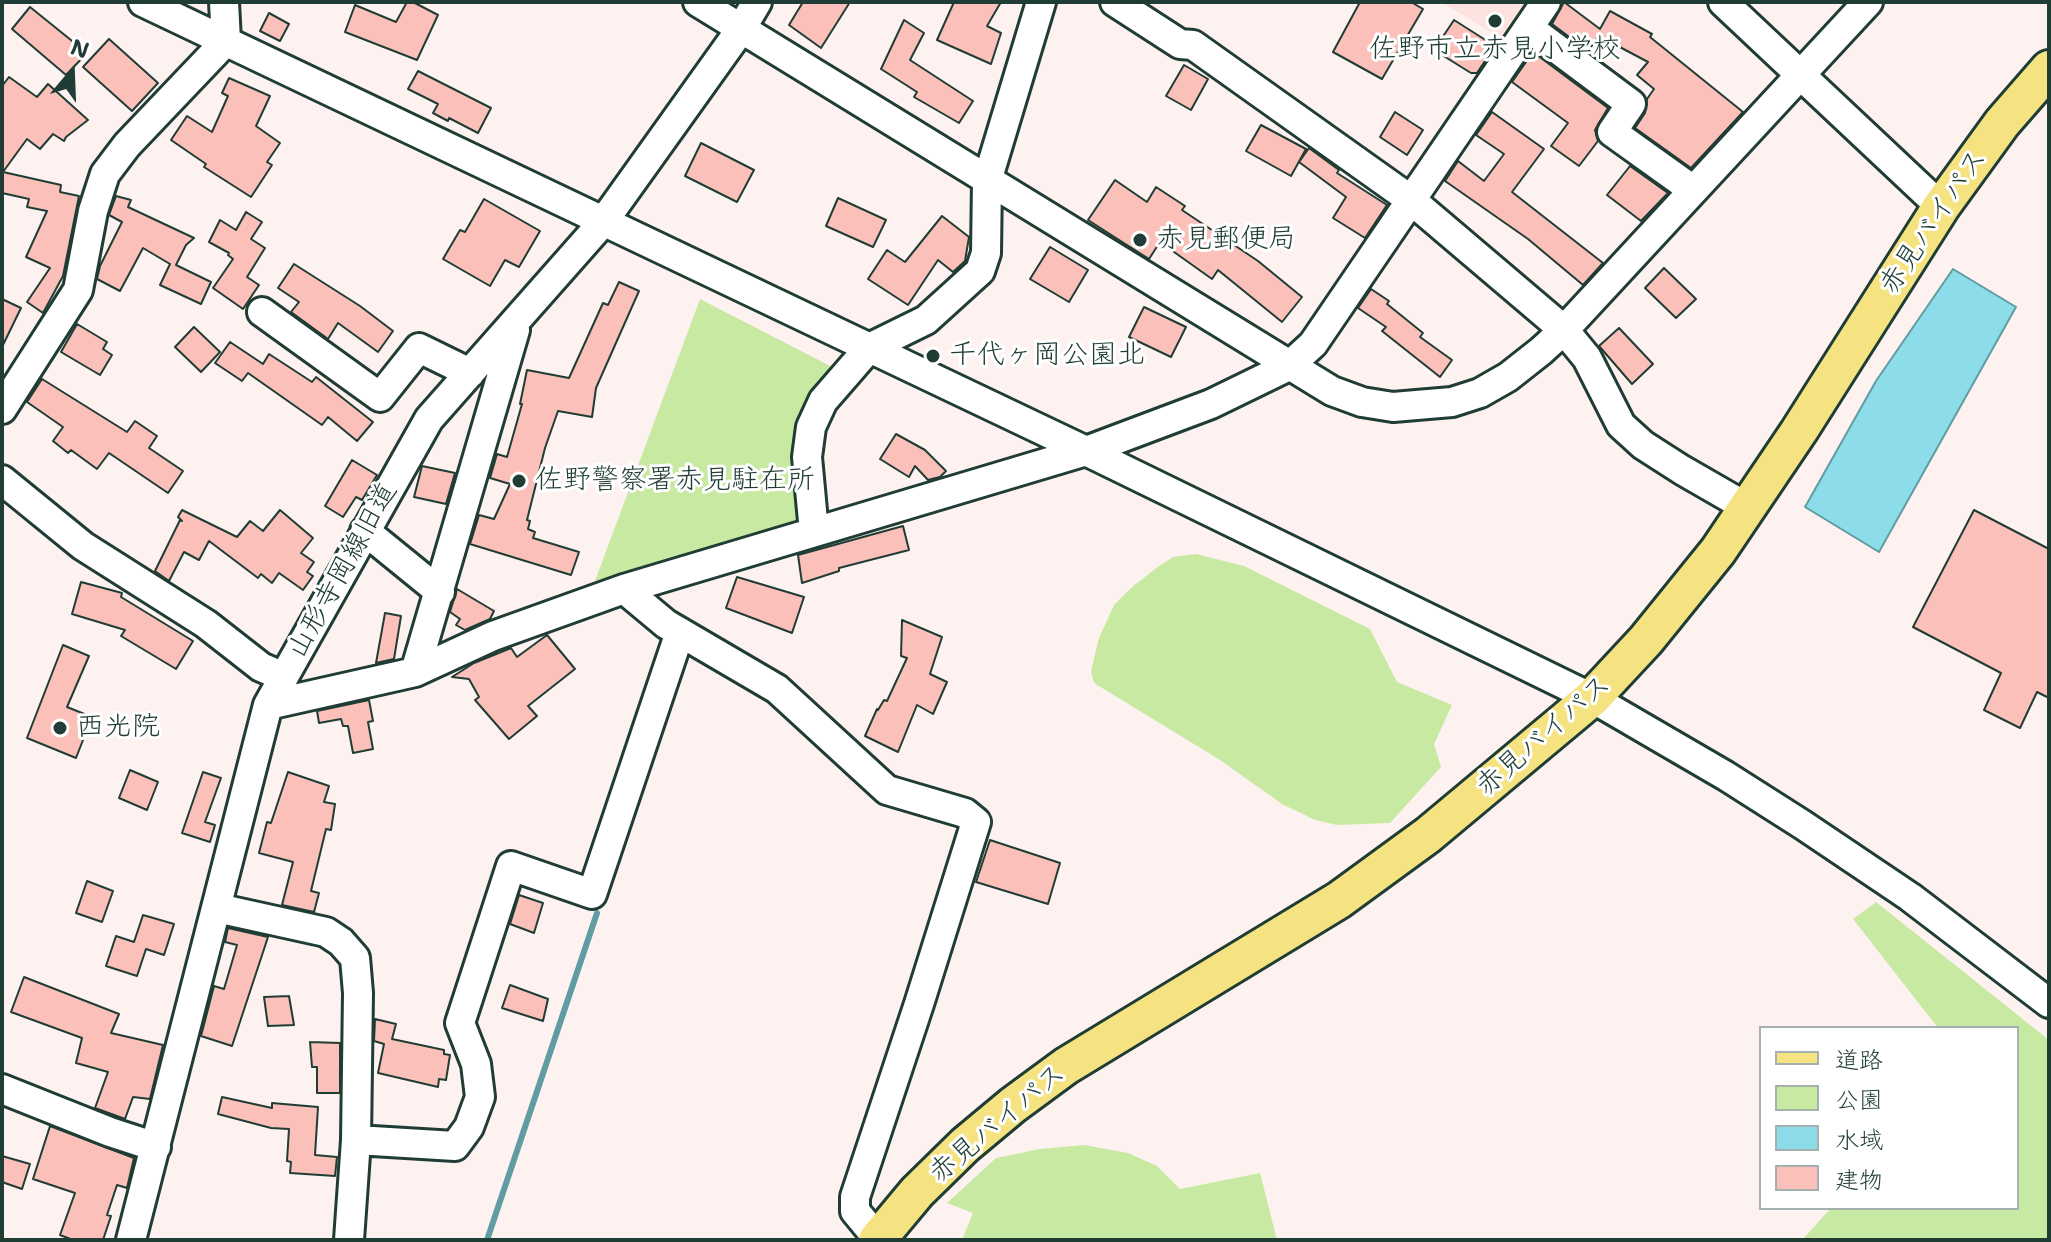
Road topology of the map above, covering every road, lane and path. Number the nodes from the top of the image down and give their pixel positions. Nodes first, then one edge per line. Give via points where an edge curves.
1 (143, 2) edge
2 (224, 2) edge
3 (698, 2) edge
4 (757, 2) edge
5 (1041, 2) edge
6 (1115, 2) edge
7 (1546, 2) edge
8 (1723, 2) edge
9 (1868, 2) edge
10 (1529, 28) junction
11 (741, 29) junction
12 (226, 41) junction
13 (2049, 69) edge
14 (1799, 75) junction
15 (987, 181) junction
16 (1693, 190) junction
17 (1411, 200) junction
18 (1941, 207) junction
19 (603, 222) junction
20 (262, 312) dead end
21 (518, 322) junction
22 (1564, 330) junction
23 (869, 348) junction
24 (1289, 366) junction
25 (470, 373) junction
26 (6, 395) edge
27 (1086, 451) junction
28 (2, 480) edge
29 (1748, 508) junction
30 (365, 531) junction
31 (814, 532) junction
32 (624, 589) junction
33 (440, 592) junction
34 (680, 632) junction
35 (415, 672) junction
36 (284, 677) junction
37 (1592, 698) junction
38 (268, 705) junction
39 (217, 908) junction
40 (2049, 1003) edge
41 (2, 1089) edge
42 (356, 1140) junction
43 (156, 1147) junction
44 (131, 1240) edge
45 (349, 1240) edge
46 (878, 1240) edge

1 - 12 street
2 - 12 street
3 - 11 street
4 - 11 street, 山形寺岡線旧道
5 - 15 street
6 - 17 street via 1180,44 1193,45
7 - 10 street
8 - 14 street
9 - 14 street
10 - 16 street via 1631,104 1612,132
10 - 17 street
11 - 15 street
11 - 19 street, 山形寺岡線旧道
12 - 19 street
12 - 26 street via 105,174 78,290
13 - 18 main road, 赤見バイパス
14 - 16 street
14 - 18 street
15 - 23 street via 986,253 980,271 926,320
15 - 24 street
16 - 22 street
17 - 22 street
17 - 24 street via 1313,344
18 - 29 main road, 赤見バイパス
19 - 21 street, 山形寺岡線旧道
19 - 23 street
20 - 25 street via 380,397 419,348
21 - 25 street, 山形寺岡線旧道
21 - 33 street
22 - 24 street via 1508,377 1452,402 1393,407 1362,402
22 - 29 street via 1587,358 1621,425 1643,445
23 - 27 street
23 - 31 street via 823,401 811,427 807,457
24 - 27 street via 1211,404
25 - 30 street, 山形寺岡線旧道 via 429,419
27 - 31 street
27 - 37 street
28 - 36 street via 83,546 206,624 261,667
29 - 37 main road, 赤見バイパス via 1684,594
30 - 33 street
30 - 36 street, 山形寺岡線旧道
31 - 32 street
32 - 34 street
32 - 35 street via 493,636
33 - 35 street
34 - 42 street via 592,894 511,866 460,1023 476,1064 480,1097 469,1127 455,1146
34 - 46 street via 777,689 887,790 965,813 976,822 855,1197 855,1211
35 - 38 street
36 - 38 street, 山形寺岡線旧道
37 - 40 street via 1815,833 1923,906
37 - 46 main road, 赤見バイパス via 1428,835 1339,900 1066,1066 1013,1105 917,1192
38 - 39 street, 山形寺岡線旧道
39 - 42 street via 326,932 355,958
39 - 43 street, 山形寺岡線旧道
41 - 43 street
42 - 45 street
43 - 44 street, 山形寺岡線旧道

